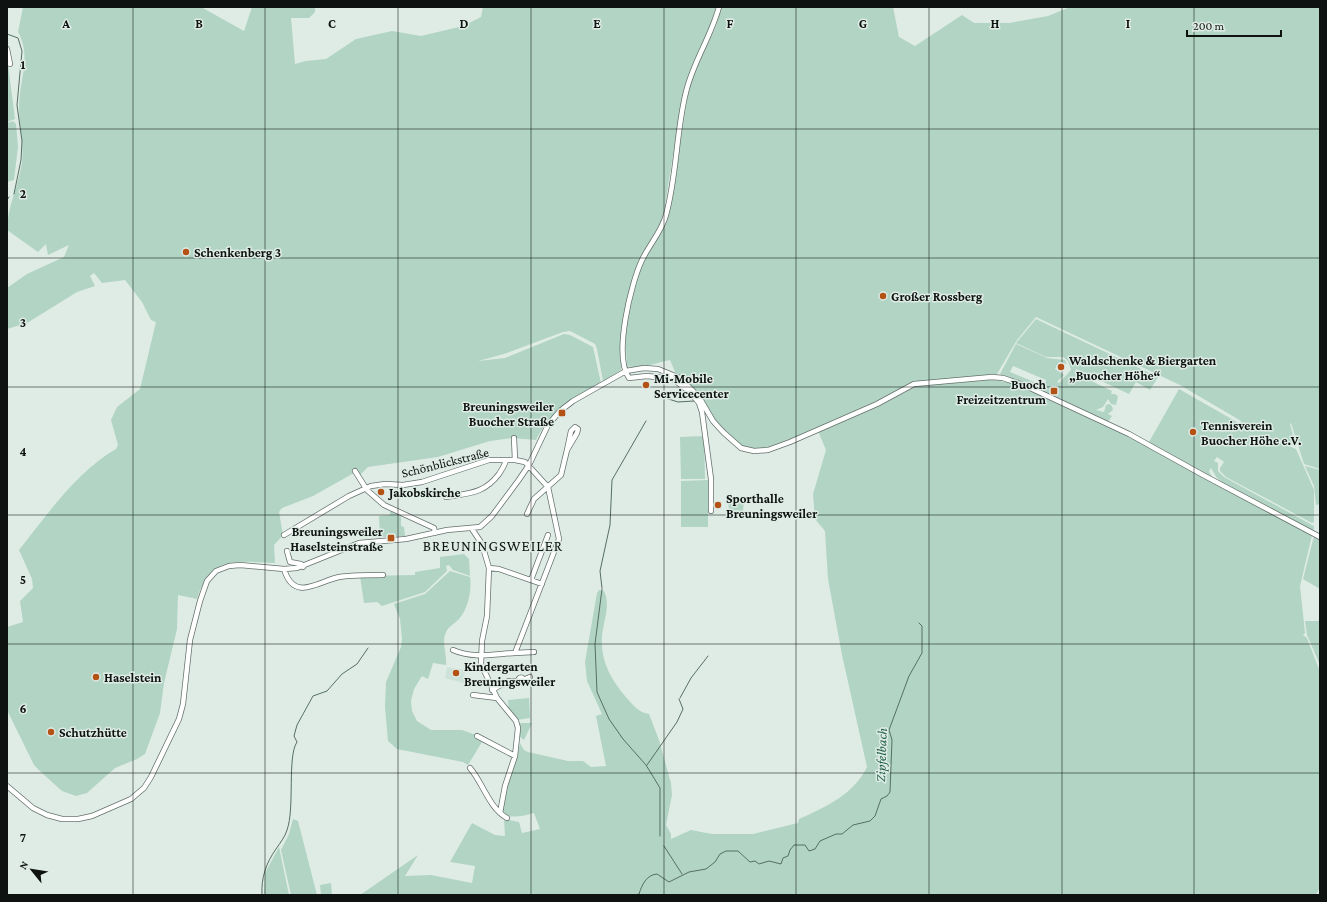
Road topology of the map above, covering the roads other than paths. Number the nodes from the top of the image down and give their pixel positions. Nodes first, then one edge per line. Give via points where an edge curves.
1 (719, 7) edge
2 (7, 49) edge
3 (10, 64) dead end
4 (626, 371) junction
5 (514, 438) dead end
6 (567, 450) dead end
7 (506, 460) junction
8 (514, 460) junction
9 (529, 465) junction
10 (355, 471) dead end
11 (548, 486) junction
12 (366, 488) junction
13 (446, 498) dead end
14 (710, 511) dead end
15 (527, 514) dead end
16 (472, 529) junction
17 (435, 533) junction
18 (284, 535) dead end
19 (548, 535) dead end
20 (1320, 537) edge
21 (287, 551) dead end
22 (303, 567) junction
23 (488, 568) junction
24 (284, 569) junction
25 (383, 575) dead end
26 (531, 580) junction
27 (542, 584) junction
28 (454, 650) dead end
29 (534, 652) dead end
30 (515, 653) junction
31 (481, 656) junction
32 (530, 677) dead end
33 (492, 690) junction
34 (473, 695) dead end
35 (497, 698) junction
36 (477, 736) dead end
37 (515, 756) junction
38 (470, 768) dead end
39 (7, 786) edge
40 (500, 813) junction
41 (507, 818) dead end

1 - 4 street via 686,93 666,214 642,260 630,294 623,335
2 - 3 street
4 - 9 street via 560,411 545,430
4 - 14 street via 631,379 643,376 673,379 691,393 700,407 711,479
4 - 20 street via 653,369 672,374 686,383 699,397 723,432 741,448 754,451 768,450 790,442 878,404 914,384 1002,378 1056,398 1129,434
5 - 8 street
6 - 11 street via 561,475
7 - 8 street, Schönblickstraße
7 - 12 street, Schönblickstraße via 480,462 412,484 385,484
7 - 13 street via 489,486
8 - 9 street, Schönblickstraße via 521,460
9 - 11 street
9 - 16 street via 492,516 480,527
10 - 12 street
11 - 15 street via 534,498
11 - 27 street via 559,539
12 - 17 street via 389,508 426,523 434,528
12 - 18 street, Schönblickstraße
16 - 17 street
16 - 23 street via 482,544
17 - 22 street via 406,539 359,543
19 - 26 street
21 - 22 street via 290,562 301,564
22 - 24 street
23 - 26 street
23 - 31 street via 487,616
24 - 25 street via 292,582 307,589 340,577
24 - 39 street via 229,566 216,571 207,581 201,594 190,640 183,704 179,718 151,777 138,794 99,814 71,820 40,812
26 - 27 street
27 - 30 street
28 - 31 street
29 - 30 street
30 - 31 street
31 - 33 street via 483,669
32 - 33 street via 508,682
33 - 35 street
34 - 35 street
35 - 37 street via 516,722 518,736
36 - 37 street
37 - 40 street via 505,786
38 - 40 street
40 - 41 street

